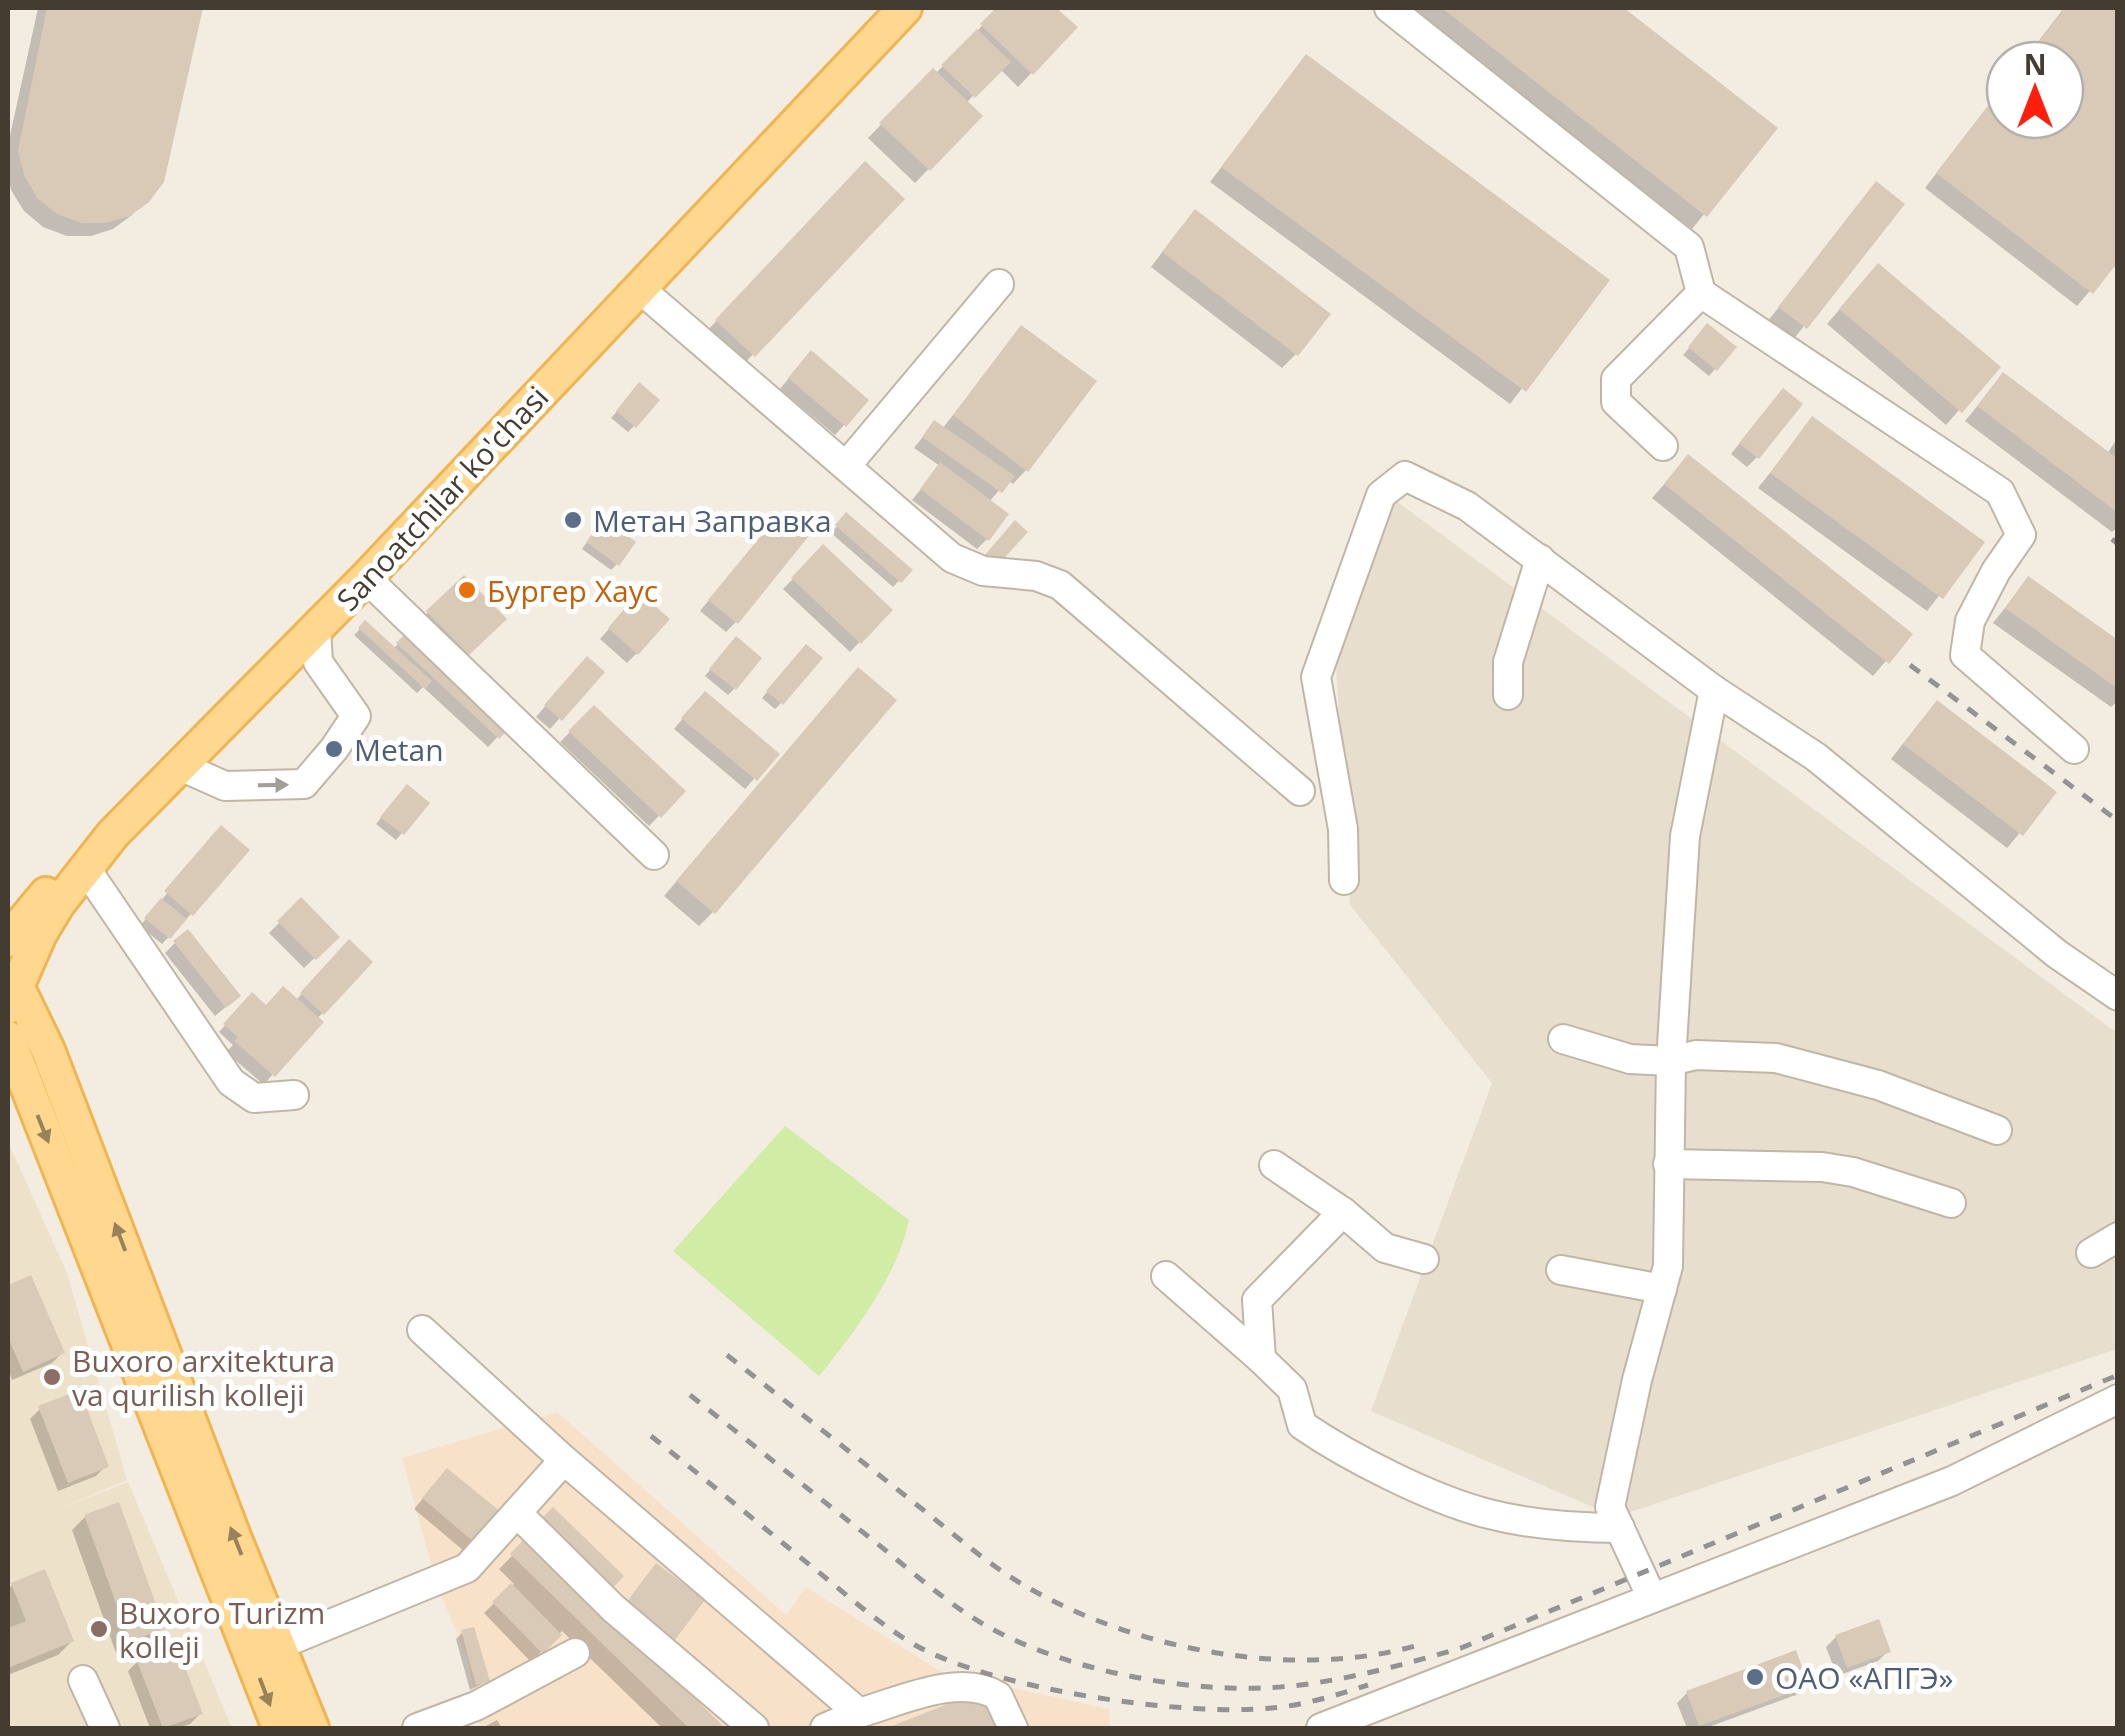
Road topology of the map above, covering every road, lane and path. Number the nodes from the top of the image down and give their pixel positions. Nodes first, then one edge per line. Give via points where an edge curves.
1 (882, 8) edge
2 (905, 8) edge
3 (1388, 8) edge
4 (999, 284) dead end
5 (639, 288) junction
6 (1701, 293) junction
7 (1663, 446) dead end
8 (846, 466) junction
9 (1540, 559) junction
10 (366, 578) junction
11 (316, 630) junction
12 (1714, 690) junction
13 (1508, 695) dead end
14 (2074, 749) dead end
15 (180, 766) junction
16 (1300, 791) dead end
17 (654, 855) dead end
18 (86, 869) junction
19 (1344, 880) dead end
20 (8, 940) edge
21 (10, 991) edge
22 (2118, 996) edge
23 (8, 1038) edge
24 (1563, 1040) dead end
25 (1671, 1061) junction
26 (294, 1095) dead end
27 (1997, 1130) dead end
28 (1668, 1164) junction
29 (1274, 1165) dead end
30 (1952, 1203) dead end
31 (1343, 1212) junction
32 (2118, 1238) edge
33 (2091, 1253) dead end
34 (1424, 1260) dead end
35 (1561, 1270) dead end
36 (1166, 1276) dead end
37 (1662, 1289) junction
38 (422, 1330) dead end
39 (1261, 1359) junction
40 (2118, 1399) edge
41 (564, 1460) junction
42 (517, 1513) junction
43 (1620, 1528) junction
44 (1652, 1598) junction
45 (279, 1645) junction
46 (575, 1652) dead end
47 (84, 1680) dead end
48 (859, 1713) junction
49 (104, 1728) edge
50 (279, 1728) edge
51 (312, 1728) edge
52 (417, 1728) edge
53 (754, 1728) edge
54 (825, 1728) edge
55 (1012, 1728) edge
56 (1321, 1728) edge

1 - 20 main road, Sanoatchilar ko'chasi via 111,817
2 - 5 main road, Sanoatchilar ko'chasi
3 - 6 street via 1689,247
4 - 8 street
5 - 8 street
5 - 10 main road, Sanoatchilar ko'chasi
6 - 7 street via 1616,379 1616,402
6 - 14 street via 2000,492 2022,535 1970,621 1966,655
8 - 16 street via 952,558 1060,584
9 - 12 street
9 - 13 street via 1508,662
9 - 19 street via 1466,506 1405,476 1382,495 1316,678 1343,830
10 - 11 main road, Sanoatchilar ko'chasi
10 - 17 street
11 - 15 main road, Sanoatchilar ko'chasi
15 -> 11 street via 225,786 304,784 356,716 318,662
12 - 22 street via 1816,758
12 - 25 street via 1685,836
15 - 18 main road, Sanoatchilar ko'chasi
18 - 21 main road, Sanoatchilar ko'chasi via 58,904
18 - 26 street via 231,1082 254,1098
45 -> 21 main road via 48,1050
23 -> 50 main road
24 - 25 street via 1630,1059
25 - 27 street via 1696,1055 1776,1058 1878,1085
25 - 28 street
28 - 30 street via 1822,1166
28 - 37 street
29 - 31 street
31 - 34 street via 1385,1248
31 - 39 street via 1257,1300
32 - 33 street
35 - 37 street
36 - 39 street
37 - 43 street via 1610,1508
38 - 41 street
39 - 43 street via 1292,1389 1302,1425 1424,1489 1488,1514 1572,1528
40 - 44 street via 1952,1481
41 - 42 street
41 - 48 street
42 - 45 street via 467,1568
42 - 53 street via 613,1608
43 - 44 street
44 - 56 street
45 - 51 main road
46 - 52 street via 476,1706
47 - 49 street
48 - 54 street
48 - 55 street via 947,1688 980,1686 998,1696

